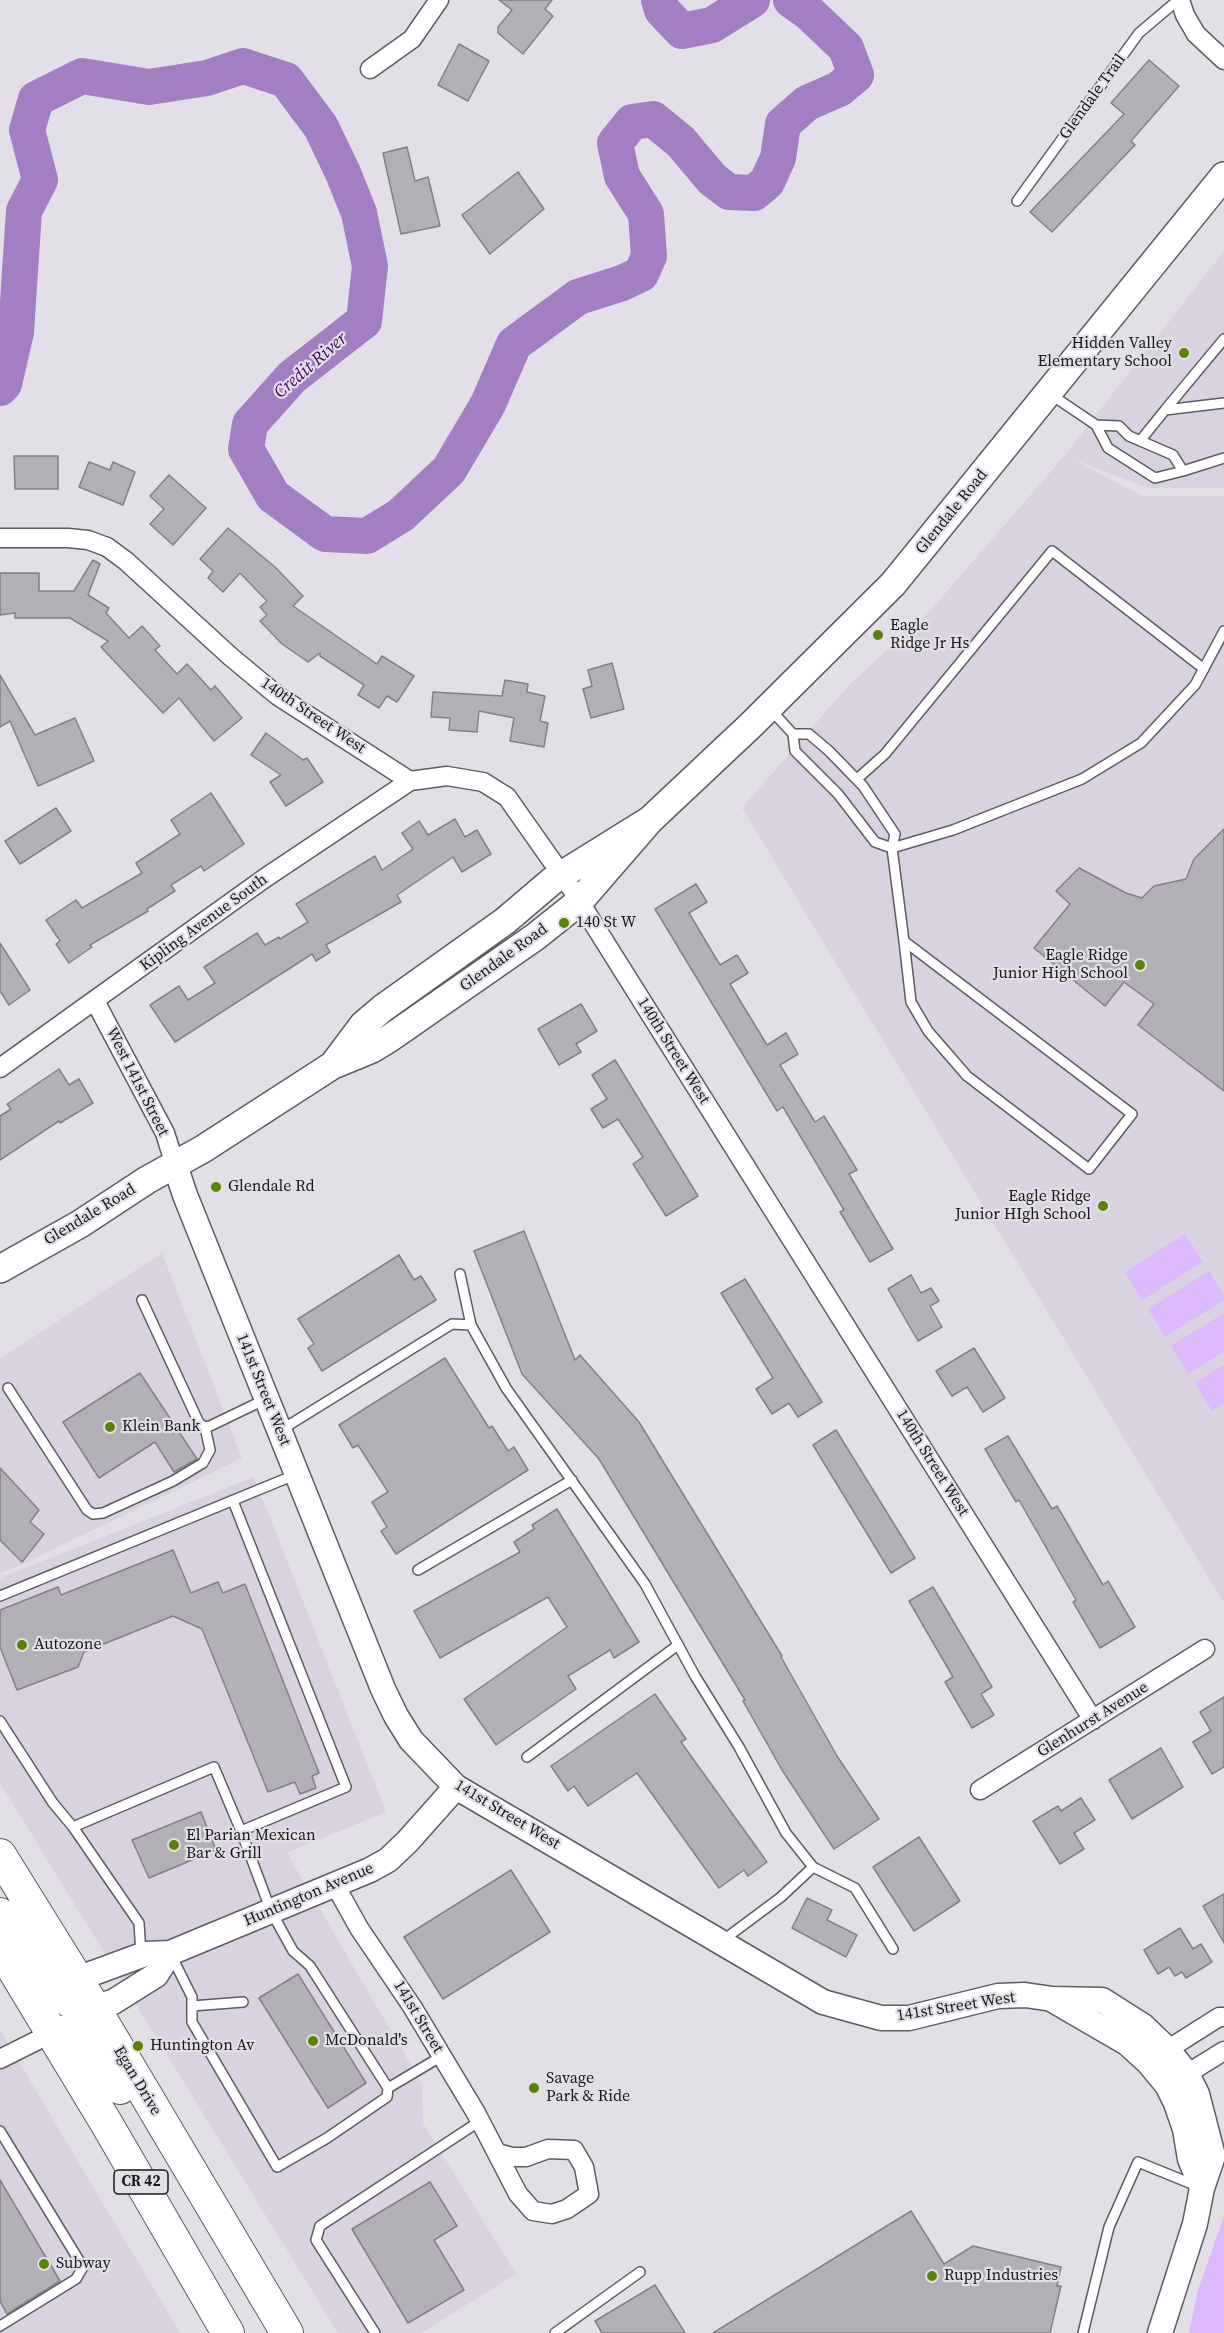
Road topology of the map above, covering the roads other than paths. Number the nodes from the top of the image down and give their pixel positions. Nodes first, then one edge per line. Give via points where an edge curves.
1 (439, 0) edge
2 (1179, 0) edge
3 (1224, 60) edge
4 (370, 69) dead end
5 (1224, 176) edge
6 (1017, 201) dead end
7 (1224, 339) edge
8 (1048, 393) junction
9 (1224, 403) edge
10 (1165, 410) junction
11 (1096, 425) junction
12 (1140, 441) junction
13 (1224, 458) edge
14 (1183, 471) junction
15 (0, 538) edge
16 (1224, 631) edge
17 (1204, 669) junction
18 (768, 708) junction
19 (794, 734) junction
20 (857, 779) junction
21 (410, 781) junction
22 (650, 820) junction
23 (892, 848) junction
24 (562, 875) junction
25 (579, 902) junction
26 (904, 941) junction
27 (95, 1001) junction
28 (333, 1065) junction
29 (0, 1068) edge
30 (175, 1165) junction
31 (5, 1266) edge
32 (460, 1274) dead end
33 (142, 1300) dead end
34 (471, 1325) junction
35 (8, 1388) dead end
36 (266, 1399) junction
37 (205, 1427) junction
38 (280, 1431) junction
39 (297, 1474) junction
40 (572, 1480) junction
41 (233, 1501) junction
42 (418, 1570) dead end
43 (0, 1596) edge
44 (678, 1646) junction
45 (1205, 1649) dead end
46 (1093, 1720) junction
47 (0, 1721) edge
48 (526, 1757) dead end
49 (456, 1787) junction
50 (980, 1790) dead end
51 (74, 1827) junction
52 (241, 1831) junction
53 (0, 1855) edge
54 (813, 1867) junction
55 (335, 1885) junction
56 (271, 1911) junction
57 (0, 1914) edge
58 (720, 1942) junction
59 (0, 1947) edge
60 (893, 1949) dead end
61 (170, 1953) junction
62 (141, 1955) junction
63 (77, 1979) junction
64 (243, 2002) dead end
65 (192, 2006) junction
66 (93, 2007) junction
67 (1224, 2017) edge
68 (52, 2033) junction
69 (1224, 2051) edge
70 (442, 2056) junction
71 (1158, 2056) junction
72 (0, 2059) edge
73 (1177, 2080) junction
74 (388, 2088) junction
75 (480, 2121) junction
76 (0, 2131) edge
77 (497, 2153) junction
78 (1202, 2188) junction
79 (640, 2272) dead end
80 (280, 2321) edge
81 (0, 2326) edge
82 (228, 2333) edge
83 (375, 2333) edge
84 (555, 2333) edge
85 (1083, 2333) edge
86 (1160, 2333) edge

1 - 4 street via 412,39
2 - 3 street, Glendale Trail via 1196,34
2 - 6 lane, Glendale Trail via 1139,33
5 - 8 main road, Glendale Road
7 - 10 lane
8 - 11 lane
8 - 18 main road, Glendale Road via 893,584
9 - 10 lane
10 - 12 lane
11 - 12 lane via 1119,426
11 - 14 lane via 1108,448 1155,477
12 - 14 lane via 1173,455
13 - 14 lane
15 - 21 street, 140th Street West via 68,538 107,547 278,696
16 - 17 lane
17 - 20 lane via 1053,551 885,754
17 - 23 lane via 1196,685 1141,743 1082,779 953,830
18 - 19 lane
18 - 22 main road, Glendale Road
19 - 20 lane via 808,734
19 - 23 lane via 795,751 838,794 875,842
20 - 23 lane via 895,834
21 - 24 street, 140th Street West via 447,776 483,782 507,797
21 - 27 street, Kipling Avenue South
22 - 24 main road, Glendale Road
22 - 25 main road, Glendale Road
23 - 26 lane
24 - 25 street, 140th Street West
24 - 28 main road, Glendale Road via 383,1008 363,1025
25 - 28 main road, Glendale Road via 535,938 390,1038
25 - 46 street, 140th Street West
26 - 26 lane via 911,1002 928,1031 967,1076 1089,1169 1132,1114
27 - 29 street, Kipling Avenue South
27 - 30 street, West 141st Street via 165,1133
28 - 30 main road, Glendale Road
30 - 31 main road, Glendale Road
30 - 36 street, 141st Street West
32 - 34 lane
33 - 37 lane via 199,1423
34 - 38 lane via 452,1324
34 - 40 lane via 506,1388
35 - 37 lane via 93,1514 173,1481 203,1463 210,1450
36 - 37 lane
36 - 38 street, 141st Street West
38 - 39 street, 141st Street West
39 - 41 lane
39 - 49 street, 141st Street West via 396,1716 411,1740
40 - 42 lane
40 - 44 lane via 645,1584
41 - 43 lane
41 - 52 lane via 346,1787
44 - 48 lane
44 - 54 lane via 786,1833
45 - 46 street, Glenhurst Avenue
46 - 50 street, Glenhurst Avenue
47 - 51 lane via 52,1803
49 - 55 street, Huntington Avenue via 388,1860
49 - 58 street, 141st Street West
51 - 52 lane via 214,1767
51 - 62 lane via 139,1923
52 - 56 lane
53 - 63 highway, Egan Drive / CR 42
54 - 58 lane via 781,1897
54 - 60 lane via 855,1888
55 - 56 street, Huntington Avenue
55 - 70 street, 141st Street
56 - 61 street, Huntington Avenue
56 - 74 lane via 293,1951 310,1966
57 - 66 highway via 58,1991 69,2001
58 - 71 street, 141st Street West via 823,2002 881,2018 909,2018 998,1996 1025,1995 1052,1999 1127,2043
59 - 68 highway, CR 42
61 - 62 street, Huntington Avenue
61 - 65 lane via 192,1997
61 - 66 street via 156,1975 113,2002
62 - 63 street, Huntington Avenue
63 - 66 highway, Egan Drive / CR 42
64 - 65 lane
65 - 74 lane via 192,2022 277,2167 381,2102 387,2097
66 - 80 highway, Egan Drive / CR 42
67 - 71 street
68 - 72 street
68 - 80 highway via 70,2031 82,2037 101,2059
68 - 82 highway, CR 42
69 - 73 street
70 - 74 lane
70 - 75 street, 141st Street
71 - 73 street, 141st Street West
73 - 78 street, 141st Street West via 1197,2094 1214,2156
75 - 77 street, 141st Street
75 - 83 lane via 320,2226 316,2240
76 - 81 lane via 83,2267 76,2279
77 - 77 street, 141st Street via 518,2194 533,2211 552,2214 588,2194 584,2167 574,2150 548,2150 526,2157
78 - 85 lane via 1138,2162 1109,2227
78 - 86 street, 141st Street West via 1196,2224
79 - 84 lane

